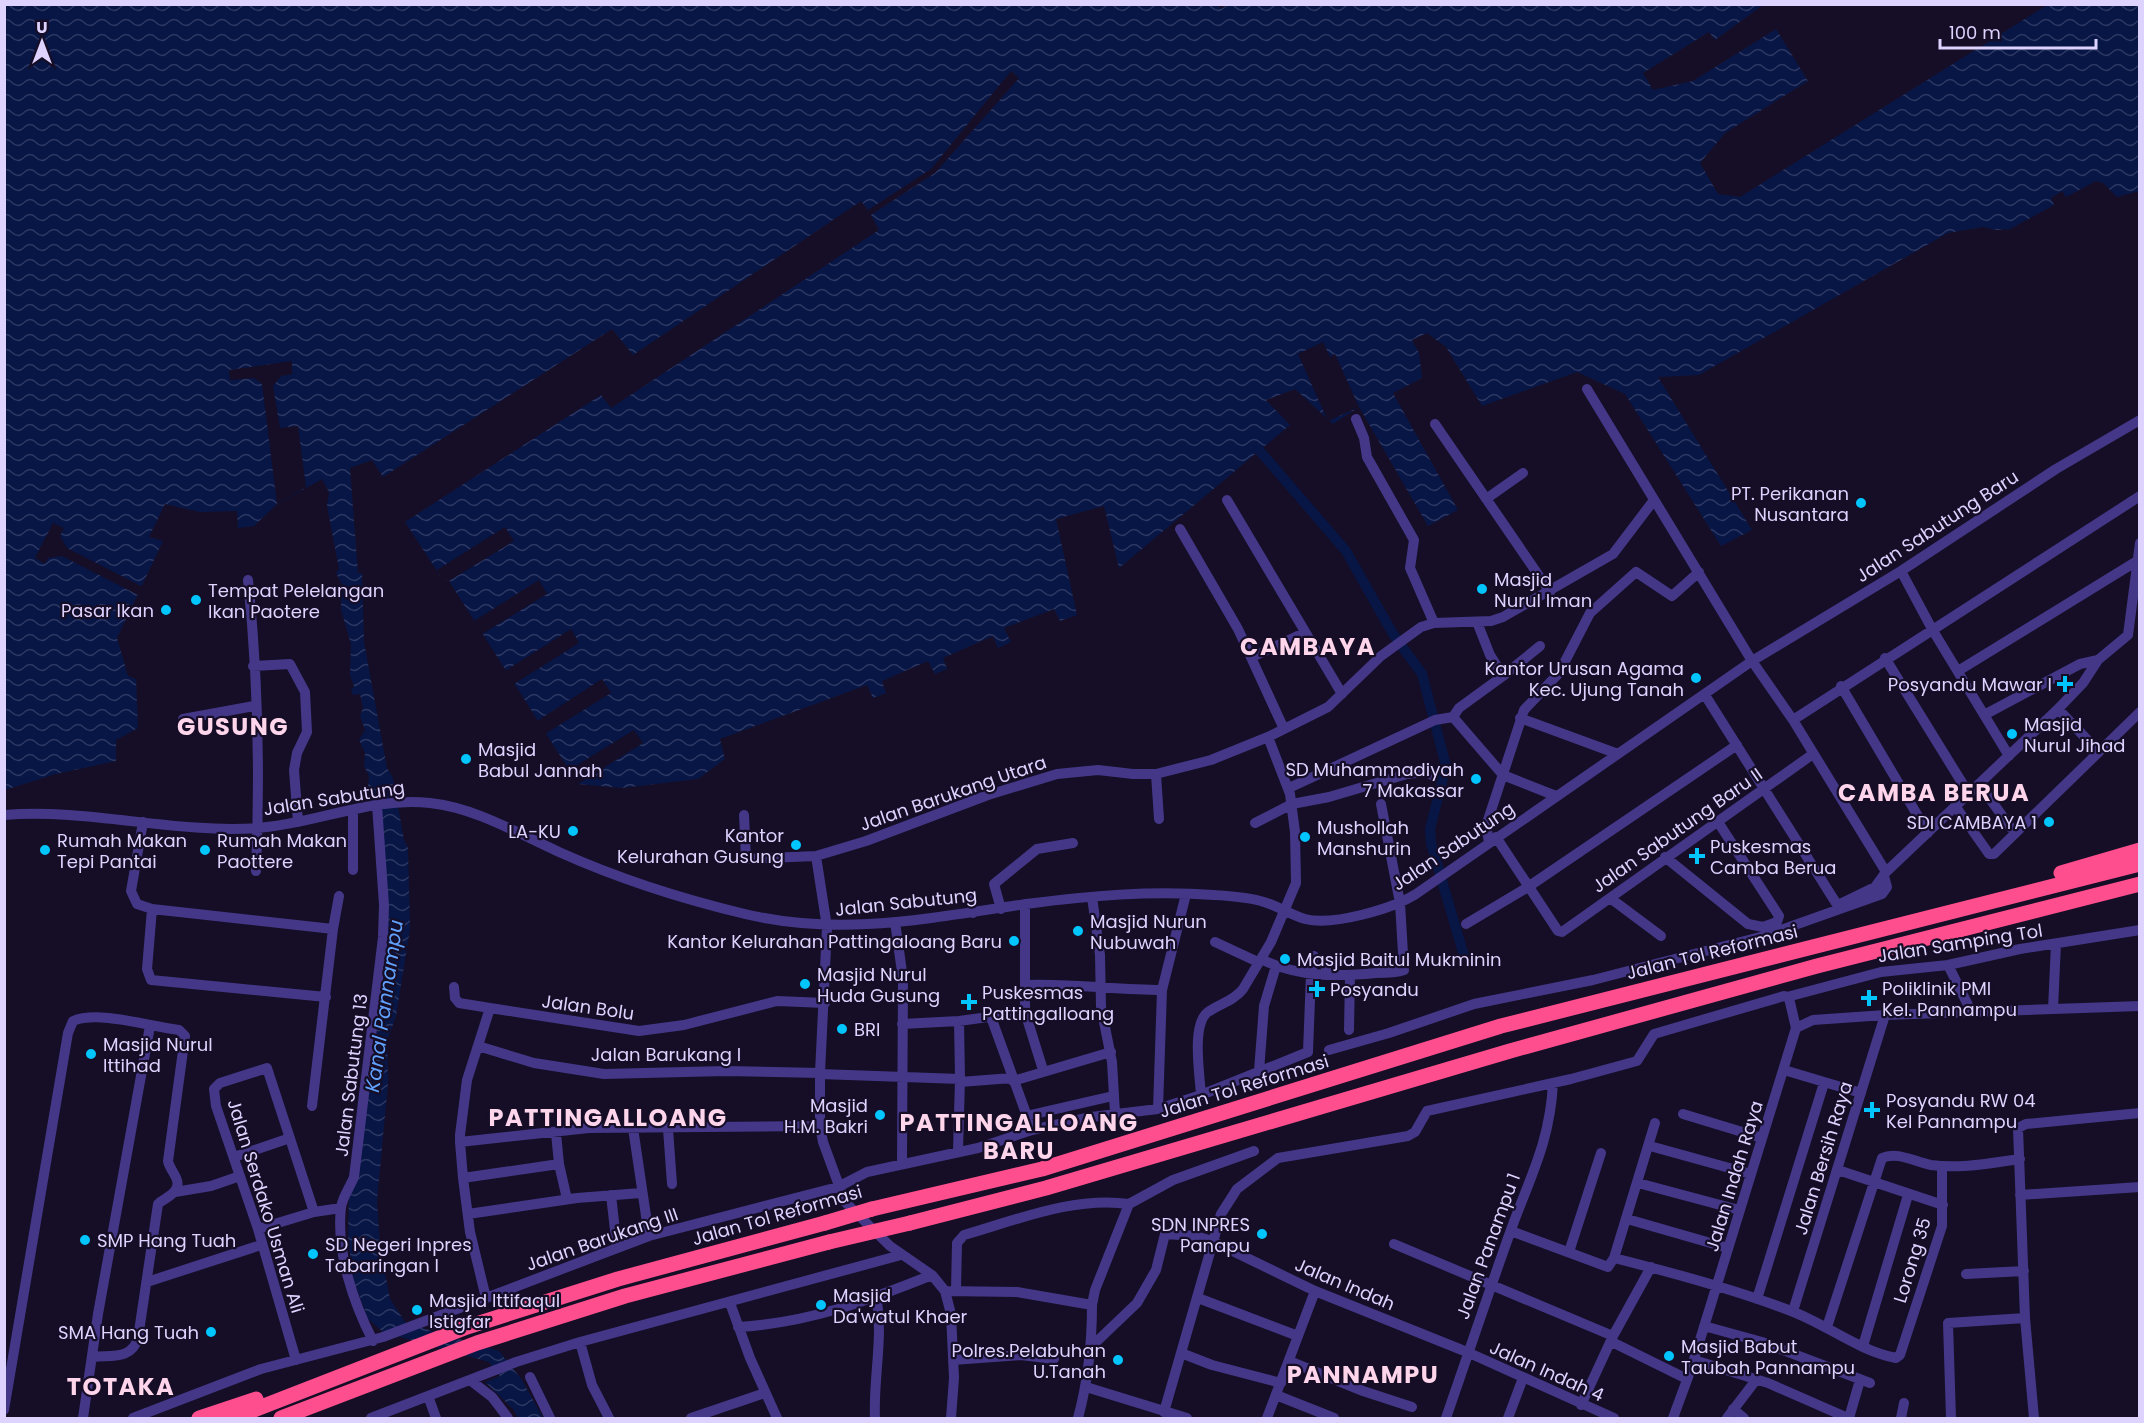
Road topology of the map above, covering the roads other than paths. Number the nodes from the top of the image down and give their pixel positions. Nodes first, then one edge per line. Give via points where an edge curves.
1 (1587, 389) dead end
2 (1356, 419) dead end
3 (2139, 420) edge
4 (1435, 424) dead end
5 (1523, 473) dead end
6 (2139, 496) edge
7 (1486, 499) junction
8 (1227, 500) dead end
9 (1654, 500) junction
10 (1180, 529) dead end
11 (2139, 543) edge
12 (2137, 561) junction
13 (1901, 571) junction
14 (1699, 572) junction
15 (248, 580) dead end
16 (1550, 592) junction
17 (1477, 622) junction
18 (1434, 623) junction
19 (1932, 628) junction
20 (1304, 633) junction
21 (2128, 635) junction
22 (2139, 638) edge
23 (1540, 646) dead end
24 (1252, 657) junction
25 (1885, 658) junction
26 (2098, 660) junction
27 (1752, 661) junction
28 (253, 666) junction
29 (1958, 670) junction
30 (1503, 675) junction
31 (1841, 686) junction
32 (1342, 694) junction
33 (1705, 695) junction
34 (255, 706) junction
35 (2058, 709) junction
36 (2139, 712) edge
37 (1984, 715) junction
38 (1453, 717) junction
39 (1520, 718) junction
40 (183, 719) dead end
41 (1793, 720) junction
42 (1284, 729) junction
43 (1269, 737) junction
44 (1737, 745) junction
45 (2099, 752) junction
46 (1618, 754) junction
47 (1813, 754) junction
48 (2009, 756) junction
49 (1156, 774) junction
50 (1432, 775) dead end
51 (1503, 775) junction
52 (1980, 785) junction
53 (1289, 788) junction
54 (1765, 789) junction
55 (1969, 794) junction
56 (1556, 796) junction
57 (1292, 804) junction
58 (1381, 804) dead end
59 (377, 805) junction
60 (1956, 807) junction
61 (352, 811) junction
62 (4, 814) edge
63 (744, 815) dead end
64 (1159, 819) dead end
65 (143, 822) junction
66 (298, 822) junction
67 (1718, 822) junction
68 (1255, 823) dead end
69 (258, 828) junction
70 (2011, 828) dead end
71 (1928, 833) junction
72 (1492, 839) junction
73 (1073, 843) dead end
74 (2139, 850) edge
75 (816, 856) junction
76 (1665, 858) junction
77 (2139, 864) edge
78 (353, 870) dead end
79 (256, 872) dead end
80 (1885, 874) junction
81 (2139, 884) edge
82 (1528, 887) junction
83 (1186, 894) junction
84 (339, 896) dead end
85 (971, 896) dead end
86 (1092, 897) junction
87 (1610, 898) junction
88 (1400, 903) junction
89 (1025, 904) junction
90 (152, 909) junction
91 (1001, 909) junction
92 (1287, 911) junction
93 (973, 914) junction
94 (895, 922) junction
95 (1466, 924) dead end
96 (826, 927) junction
97 (333, 929) junction
98 (2139, 930) edge
99 (1661, 936) dead end
100 (1215, 942) dead end
101 (2056, 944) junction
102 (1814, 946) junction
103 (1314, 956) dead end
104 (1327, 962) dead end
105 (1257, 964) junction
106 (1948, 965) junction
107 (1276, 966) junction
108 (1311, 974) junction
109 (1325, 975) junction
110 (1350, 976) junction
111 (1025, 985) junction
112 (454, 987) dead end
113 (1102, 989) junction
114 (1162, 990) junction
115 (326, 997) junction
116 (1787, 997) junction
117 (825, 1003) junction
118 (2139, 1006) edge
119 (490, 1008) junction
120 (2053, 1009) junction
121 (1971, 1011) junction
122 (1025, 1012) junction
123 (1885, 1015) junction
124 (991, 1017) junction
125 (959, 1021) junction
126 (902, 1024) junction
127 (150, 1026) junction
128 (1796, 1028) junction
129 (1349, 1030) dead end
130 (478, 1046) junction
131 (1329, 1050) dead end
132 (1111, 1052) junction
133 (1043, 1070) junction
134 (1784, 1070) junction
135 (1259, 1071) junction
136 (820, 1074) junction
137 (903, 1078) junction
138 (1013, 1079) junction
139 (960, 1080) junction
140 (1553, 1083) junction
141 (1824, 1083) junction
142 (1861, 1093) junction
143 (1201, 1095) junction
144 (1113, 1096) junction
145 (312, 1106) dead end
146 (1158, 1109) junction
147 (1115, 1113) junction
148 (2139, 1113) edge
149 (1683, 1114) dead end
150 (1026, 1116) junction
151 (1655, 1124) dead end
152 (820, 1126) junction
153 (633, 1128) junction
154 (668, 1129) junction
155 (1032, 1130) junction
156 (556, 1133) junction
157 (290, 1138) junction
158 (1762, 1138) junction
159 (460, 1142) junction
160 (1650, 1146) junction
161 (958, 1151) junction
162 (1254, 1151) dead end
163 (1601, 1154) dead end
164 (234, 1157) junction
165 (2020, 1159) junction
166 (902, 1162) junction
167 (559, 1164) junction
168 (1942, 1166) junction
169 (1838, 1170) junction
170 (1751, 1174) junction
171 (240, 1176) junction
172 (463, 1178) junction
173 (1875, 1182) junction
174 (1638, 1183) junction
175 (672, 1184) dead end
176 (838, 1187) junction
177 (2139, 1187) edge
178 (175, 1192) junction
179 (641, 1193) junction
180 (611, 1195) junction
181 (1908, 1195) junction
182 (2020, 1195) junction
183 (567, 1199) junction
184 (1129, 1204) junction
185 (1944, 1205) junction
186 (341, 1208) junction
187 (1739, 1210) junction
188 (314, 1212) junction
189 (468, 1214) junction
190 (1627, 1219) junction
191 (258, 1229) junction
192 (1511, 1231) junction
193 (649, 1236) junction
194 (1212, 1241) junction
195 (1394, 1244) dead end
196 (261, 1245) junction
197 (617, 1248) junction
198 (1728, 1248) junction
199 (1569, 1252) junction
200 (901, 1255) junction
201 (1614, 1258) junction
202 (1651, 1267) junction
203 (2024, 1271) junction
204 (1966, 1274) dead end
205 (932, 1275) junction
206 (147, 1282) junction
207 (1492, 1286) junction
208 (1717, 1286) junction
209 (950, 1290) junction
210 (1315, 1291) junction
211 (876, 1297) junction
212 (486, 1298) junction
213 (1198, 1298) junction
214 (1756, 1299) junction
215 (730, 1303) junction
216 (1092, 1305) junction
217 (1793, 1311) junction
218 (2025, 1318) junction
219 (1704, 1326) junction
220 (1827, 1327) junction
221 (738, 1328) junction
222 (1298, 1336) junction
223 (378, 1339) junction
224 (1612, 1339) junction
225 (580, 1342) junction
226 (1092, 1346) junction
227 (1863, 1346) junction
228 (1467, 1352) junction
229 (1181, 1353) junction
230 (390, 1356) junction
231 (94, 1357) junction
232 (1054, 1359) dead end
233 (296, 1360) junction
234 (953, 1360) junction
235 (1289, 1360) junction
236 (1694, 1360) junction
237 (395, 1374) junction
238 (530, 1377) dead end
239 (1523, 1378) junction
240 (472, 1379) junction
241 (1687, 1379) junction
242 (1756, 1380) junction
243 (1281, 1383) junction
244 (1086, 1387) junction
245 (765, 1393) junction
246 (1276, 1395) junction
247 (428, 1396) junction
248 (1904, 1403) dead end
249 (1581, 1406) junction
250 (1412, 1407) dead end
251 (4, 1410) edge
252 (1730, 1414) edge
253 (1171, 1415) edge
254 (375, 1418) edge
255 (1450, 1418) edge
256 (83, 1419) edge
257 (133, 1419) edge
258 (199, 1419) edge
259 (233, 1419) edge
260 (281, 1419) edge
261 (309, 1419) edge
262 (436, 1419) edge
263 (508, 1419) edge
264 (550, 1419) edge
265 (609, 1419) edge
266 (691, 1419) edge
267 (777, 1419) edge
268 (875, 1419) edge
269 (951, 1419) edge
270 (1078, 1419) edge
271 (1187, 1419) edge
272 (1268, 1419) edge
273 (1335, 1419) edge
274 (1508, 1419) edge
275 (1614, 1419) edge
276 (1673, 1419) edge
277 (1744, 1419) edge
278 (1848, 1419) edge
279 (1901, 1419) edge
280 (1951, 1419) edge
281 (2034, 1419) edge

1 - 9 street
2 - 18 street via 1367,457 1414,540 1410,568
3 - 13 street, Jalan Sabutung Baru via 2055,469
4 - 7 street
5 - 7 street
6 - 19 street
7 - 16 street
8 - 20 street
9 - 14 street
9 - 16 street, Jalan Barukang Utara via 1613,554
10 - 24 street
11 - 12 street
12 - 21 street
12 - 29 street
13 - 19 street
13 - 27 street, Jalan Sabutung Baru
14 - 27 street
14 - 39 street via 1672,597 1635,572 1590,613 1558,673
15 - 28 street
16 - 17 street, Jalan Barukang Utara via 1503,617
17 - 18 street, Jalan Barukang Utara
17 - 30 street
18 - 32 street, Jalan Barukang Utara via 1400,641
19 - 25 street
19 - 29 street
20 - 24 street
20 - 32 street
21 - 22 street
21 - 26 street
23 - 30 street
24 - 42 street
25 - 31 street
25 - 55 street
26 - 35 street
26 - 37 street via 2080,664
27 - 33 street, Jalan Sabutung
27 - 41 street
28 - 34 street
28 - 66 street via 290,664 305,692 308,732 297,753 294,770
29 - 37 street
30 - 38 street via 1459,708
31 - 41 street
31 - 71 street
32 - 42 street, Jalan Barukang Utara via 1320,712
33 - 44 street
33 - 46 street, Jalan Sabutung
34 - 40 street
34 - 69 street
35 - 45 street
35 - 48 street
36 - 45 street
37 - 48 street
38 - 51 street
38 - 53 street via 1435,720
39 - 46 street
39 - 51 street
41 - 47 street
42 - 43 street, Jalan Barukang Utara
43 - 49 street, Jalan Barukang Utara via 1211,760
43 - 53 street
44 - 54 street
44 - 82 street
45 - 60 street via 1994,854 1979,843
46 - 56 street, Jalan Sabutung
47 - 54 street, Jalan Sabutung Baru II
47 - 80 street
48 - 52 street
49 - 64 street
49 - 75 street, Jalan Barukang Utara via 1098,770 1057,774
50 - 57 street via 1407,774
51 - 56 street
51 - 72 street via 1486,826
52 - 55 street
52 - 70 street
53 - 57 street
54 - 67 street, Jalan Sabutung Baru II
54 - 80 street via 1836,903 1875,887
55 - 60 street
56 - 72 street, Jalan Sabutung
57 - 68 street
57 - 92 street via 1297,873
58 - 88 street
59 - 61 street, Jalan Sabutung
59 - 96 street, Jalan Sabutung via 433,803 464,810 652,887 744,914
59 - 186 street, Jalan Sabutung 13 via 384,905 381,963 355,1168
60 - 71 street
61 - 66 street, Jalan Sabutung
61 - 78 street
62 - 65 street, Jalan Sabutung
63 - 75 street, Jalan Barukang Utara via 746,859
65 - 69 street, Jalan Sabutung
65 - 90 street via 132,897 136,904
66 - 69 street, Jalan Sabutung
67 - 76 street, Jalan Sabutung Baru II
67 - 76 street via 1779,915 1777,922 1758,928 1748,924
69 - 79 street
71 - 80 street
72 - 82 street
72 - 88 street, Jalan Sabutung
73 - 91 street via 1037,849 994,884
74 - 102 highway
75 - 96 street
76 - 87 street, Jalan Sabutung Baru II
77 - 102 highway, Jalan Tol Reformasi
80 - 131 street via 1887,887 1882,894 1764,936 1593,980 1474,1004
81 - 237 highway, Jalan Tol Reformasi, bridge via 1510,1051 1092,1175 625,1296 477,1343
82 - 87 street, Jalan Sabutung Baru II via 1560,932
82 - 95 street
83 - 86 street, Jalan Sabutung
83 - 92 street, Jalan Sabutung via 1254,900
83 - 114 street
84 - 97 street
85 - 93 street
86 - 89 street, Jalan Sabutung
86 - 113 street
87 - 99 street
88 - 92 street, Jalan Sabutung via 1360,915 1322,920 1302,918
88 - 110 street via 1405,962 1401,971
89 - 91 street, Jalan Sabutung
89 - 111 street
90 - 97 street
90 - 115 street via 147,969 151,980
91 - 93 street, Jalan Sabutung
92 - 105 street
93 - 94 street, Jalan Sabutung
94 - 96 street, Jalan Sabutung
94 - 126 street via 903,979
96 - 117 street
97 - 115 street
98 - 101 street, Jalan Samping Tol
100 - 105 street
101 - 106 street, Jalan Samping Tol
101 - 120 street
102 - 230 highway, Jalan Tol Reformasi, bridge via 1501,1026 1042,1169 872,1209 618,1279
103 - 108 street
104 - 109 street
105 - 107 street
105 - 143 street via 1238,995 1208,1012 1200,1023
106 - 116 street, Jalan Samping Tol via 1881,972
106 - 121 street
107 - 108 street
107 - 135 street via 1264,1006
108 - 109 street
108 - 135 street, Jalan Barukang III via 1308,1052
109 - 110 street
110 - 129 street
111 - 113 street via 1057,983
111 - 122 street
112 - 119 street, Jalan Bolu via 459,1003
113 - 114 street
113 - 132 street via 1101,1007
114 - 146 street
115 - 145 street
116 - 128 street
116 - 140 street, Jalan Samping Tol via 1654,1034 1637,1061
117 - 119 street, Jalan Bolu via 777,1001 684,1025 639,1031
117 - 136 street
118 - 120 street
119 - 130 street
120 - 121 street
121 - 123 street
122 - 124 street
122 - 133 street
123 - 128 street via 1813,1020
123 - 142 street, Jalan Bersih Raya
124 - 125 street
124 - 138 street
125 - 126 street
125 - 139 street
126 - 137 street
127 - 178 street via 182,1031 185,1036 168,1149 169,1167 177,1176
127 - 231 street via 98,1314
127 - 251 street via 108,1018 80,1018 73,1021 68,1033
128 - 134 street, Jalan Indah Raya
130 - 136 street, Jalan Barukang I via 534,1063 604,1074
130 - 159 street via 467,1080
132 - 133 street, Jalan Barukang I
132 - 144 street
133 - 138 street, Jalan Barukang I
134 - 141 street
134 - 158 street, Jalan Indah Raya
135 - 143 street, Jalan Barukang III
136 - 137 street, Jalan Barukang I
136 - 152 street
137 - 139 street, Jalan Barukang I
137 - 166 street
138 - 139 street, Jalan Barukang I
138 - 150 street
139 - 161 street
140 - 192 street, Jalan Panampu 1 via 1543,1149
140 - 194 street, Jalan Samping Tol via 1428,1111 1408,1136 1278,1158 1237,1189 1221,1214
141 - 142 street
141 - 214 street
142 - 169 street, Jalan Bersih Raya
143 - 146 street, Jalan Barukang III
144 - 147 street
144 - 150 street
146 - 147 street, Jalan Barukang III
147 - 155 street, Jalan Barukang III
148 - 165 street via 2020,1125
149 - 158 street
150 - 155 street
151 - 160 street
152 - 154 street
152 - 176 street
153 - 154 street
153 - 156 street
153 - 179 street
154 - 175 street
155 - 161 street, Jalan Barukang III
156 - 159 street
156 - 167 street
157 - 164 street
157 - 164 street, Jalan Serdako Usman Ali via 269,1071 263,1068 220,1083 214,1089
157 - 188 street, Jalan Serdako Usman Ali
158 - 170 street, Jalan Indah Raya
159 - 172 street
160 - 170 street
160 - 174 street
161 - 166 street, Jalan Barukang III
162 - 184 street via 1173,1180
163 - 199 street
164 - 171 street, Jalan Serdako Usman Ali
165 - 168 street
165 - 182 street
166 - 176 street, Jalan Barukang III via 867,1172
167 - 172 street
167 - 183 street
168 - 173 street via 1886,1156 1881,1160
168 - 185 street, Lorong 35
169 - 173 street
169 - 217 street, Jalan Bersih Raya
170 - 187 street, Jalan Indah Raya
171 - 178 street
171 - 191 street, Jalan Serdako Usman Ali
172 - 189 street
173 - 181 street
173 - 220 street
174 - 187 street
174 - 190 street
176 - 193 street, Jalan Barukang III
176 - 200 street via 845,1202
177 - 182 street
178 - 206 street via 158,1204
179 - 180 street
179 - 193 street
180 - 183 street
180 - 197 street
181 - 185 street
181 - 227 street
182 - 203 street
183 - 189 street
184 - 209 street via 1103,1201 1072,1206 964,1234 957,1243
184 - 216 street
185 - 227 street, Lorong 35 via 1942,1226 1900,1355 1894,1358
186 - 188 street
186 - 223 street, Jalan Sabutung 13 via 350,1289
187 - 198 street, Jalan Indah Raya
188 - 191 street
189 - 212 street
190 - 198 street
190 - 201 street
191 - 196 street, Jalan Serdako Usman Ali
192 - 199 street
192 - 207 street, Jalan Panampu 1
193 - 197 street, Jalan Barukang III
194 - 210 street, Jalan Indah
194 - 213 street, Jalan Samping Tol
194 - 226 street, Jalan Indah via 1165,1234 1156,1270 1137,1303
195 - 207 street
196 - 206 street
196 - 233 street, Jalan Serdako Usman Ali
197 - 212 street, Jalan Barukang III
198 - 208 street, Jalan Indah Raya
199 - 201 street via 1605,1267
200 - 205 street
200 - 215 street
201 - 202 street
202 - 208 street
202 - 224 street
203 - 204 street
203 - 218 street
205 - 209 street
205 - 211 street
206 - 231 street via 133,1351
207 - 224 street
207 - 228 street, Jalan Panampu 1
208 - 214 street
208 - 219 street, Jalan Indah Raya
209 - 216 street via 1025,1293
209 - 234 street
210 - 222 street
210 - 228 street, Jalan Indah
211 - 221 street via 804,1320
211 - 268 street via 879,1327 873,1385
212 - 223 street, Jalan Barukang III
213 - 222 street
213 - 229 street, Jalan Samping Tol
214 - 217 street
215 - 221 street
215 - 225 street
216 - 226 street
217 - 220 street
218 - 280 street via 1948,1323
218 - 281 street
219 - 236 street, Jalan Indah Raya
219 - 278 street via 1762,1342 1865,1382
220 - 227 street
221 - 245 street
222 - 235 street
223 - 233 street
224 - 241 street
224 - 249 street
225 - 240 street
225 - 265 street via 595,1392
226 - 244 street
228 - 239 street, Jalan Indah 4
228 - 255 street, Jalan Panampu 1
229 - 243 street
229 - 253 street, Jalan Samping Tol
230 - 258 highway
230 - 259 highway, Jalan Tol Reformasi
231 - 256 street
232 - 234 street via 1022,1355
233 - 257 street via 244,1375
234 - 269 street
235 - 243 street
235 - 250 street
236 - 241 street, Jalan Indah Raya
236 - 242 street
237 - 260 highway, Jalan Tol Reformasi
237 - 261 highway
238 - 264 street
239 - 249 street, Jalan Indah 4
239 - 274 street
240 - 247 street
240 - 263 street
241 - 276 street, Jalan Indah Raya
242 - 252 street
242 - 278 street
243 - 246 street
244 - 253 street
244 - 270 street
245 - 266 street
245 - 267 street
246 - 272 street
246 - 273 street
247 - 254 street
247 - 262 street
248 - 279 street
249 - 275 street, Jalan Indah 4
252 - 277 street
253 - 271 street

